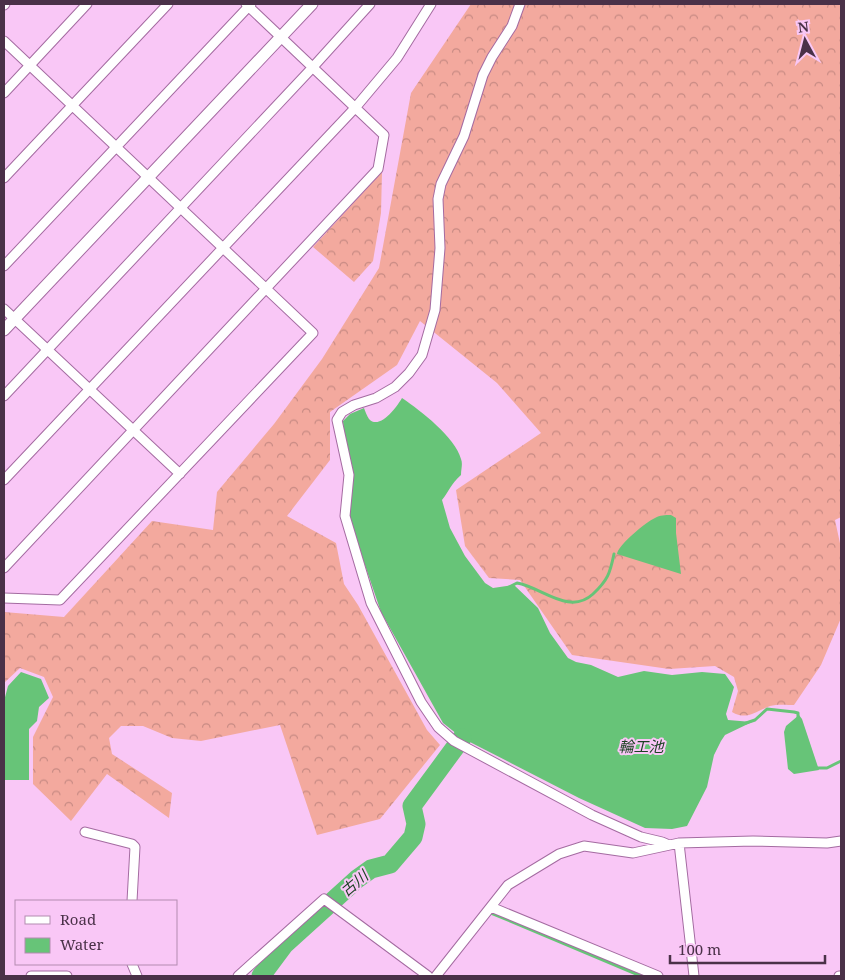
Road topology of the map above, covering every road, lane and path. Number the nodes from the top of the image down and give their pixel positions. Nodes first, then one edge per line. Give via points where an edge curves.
1 (88, 4) edge
2 (168, 4) edge
3 (312, 4) edge
4 (370, 4) edge
5 (431, 4) edge
6 (520, 4) edge
7 (249, 5) edge
8 (281, 37) junction
9 (4, 41) edge
10 (30, 65) junction
11 (314, 67) junction
12 (4, 92) edge
13 (73, 106) junction
14 (355, 108) junction
15 (116, 147) junction
16 (4, 178) edge
17 (148, 178) junction
18 (180, 208) junction
19 (222, 248) junction
20 (4, 266) edge
21 (266, 289) junction
22 (4, 309) edge
23 (14, 319) junction
24 (4, 330) edge
25 (47, 350) junction
26 (89, 389) junction
27 (4, 396) edge
28 (133, 430) junction
29 (180, 474) junction
30 (4, 480) edge
31 (4, 568) edge
32 (4, 598) edge
33 (85, 832) dead end
34 (841, 842) edge
35 (679, 843) junction
36 (668, 845) junction
37 (132, 900) edge
38 (491, 907) junction
39 (31, 976) edge
40 (67, 976) edge
41 (238, 976) edge
42 (428, 976) edge
43 (436, 976) edge
44 (658, 976) edge
45 (694, 976) edge

1 - 10 street
2 - 13 street
3 - 8 street
4 - 11 street
5 - 14 street via 397,58
6 - 36 street via 512,26 483,75 464,136 442,184 438,199 440,248 434,310 422,355 395,387 338,416 349,475 345,516 371,603 421,702 438,727 454,741 592,815
7 - 8 street
7 - 15 street
8 - 11 street
8 - 17 street
9 - 10 street
10 - 12 street
10 - 13 street
11 - 14 street
11 - 18 street
13 - 15 street
13 - 16 street
14 - 19 street
14 - 21 street via 384,135 378,169
15 - 17 street
15 - 20 street
17 - 18 street
17 - 23 street
18 - 19 street
18 - 25 street
19 - 21 street
19 - 26 street
21 - 28 street
21 - 29 street via 312,333
22 - 23 street
23 - 24 street
23 - 25 street
25 - 26 street
25 - 27 street
26 - 28 street
26 - 30 street
28 - 29 street
28 - 31 street
29 - 32 street via 60,600
33 - 37 street via 135,847
34 - 35 street
35 - 36 street
35 - 45 street
36 - 38 street via 633,854 584,846 570,849 519,876
38 - 43 street
38 - 44 street
39 - 40 street
41 - 42 street via 324,899

